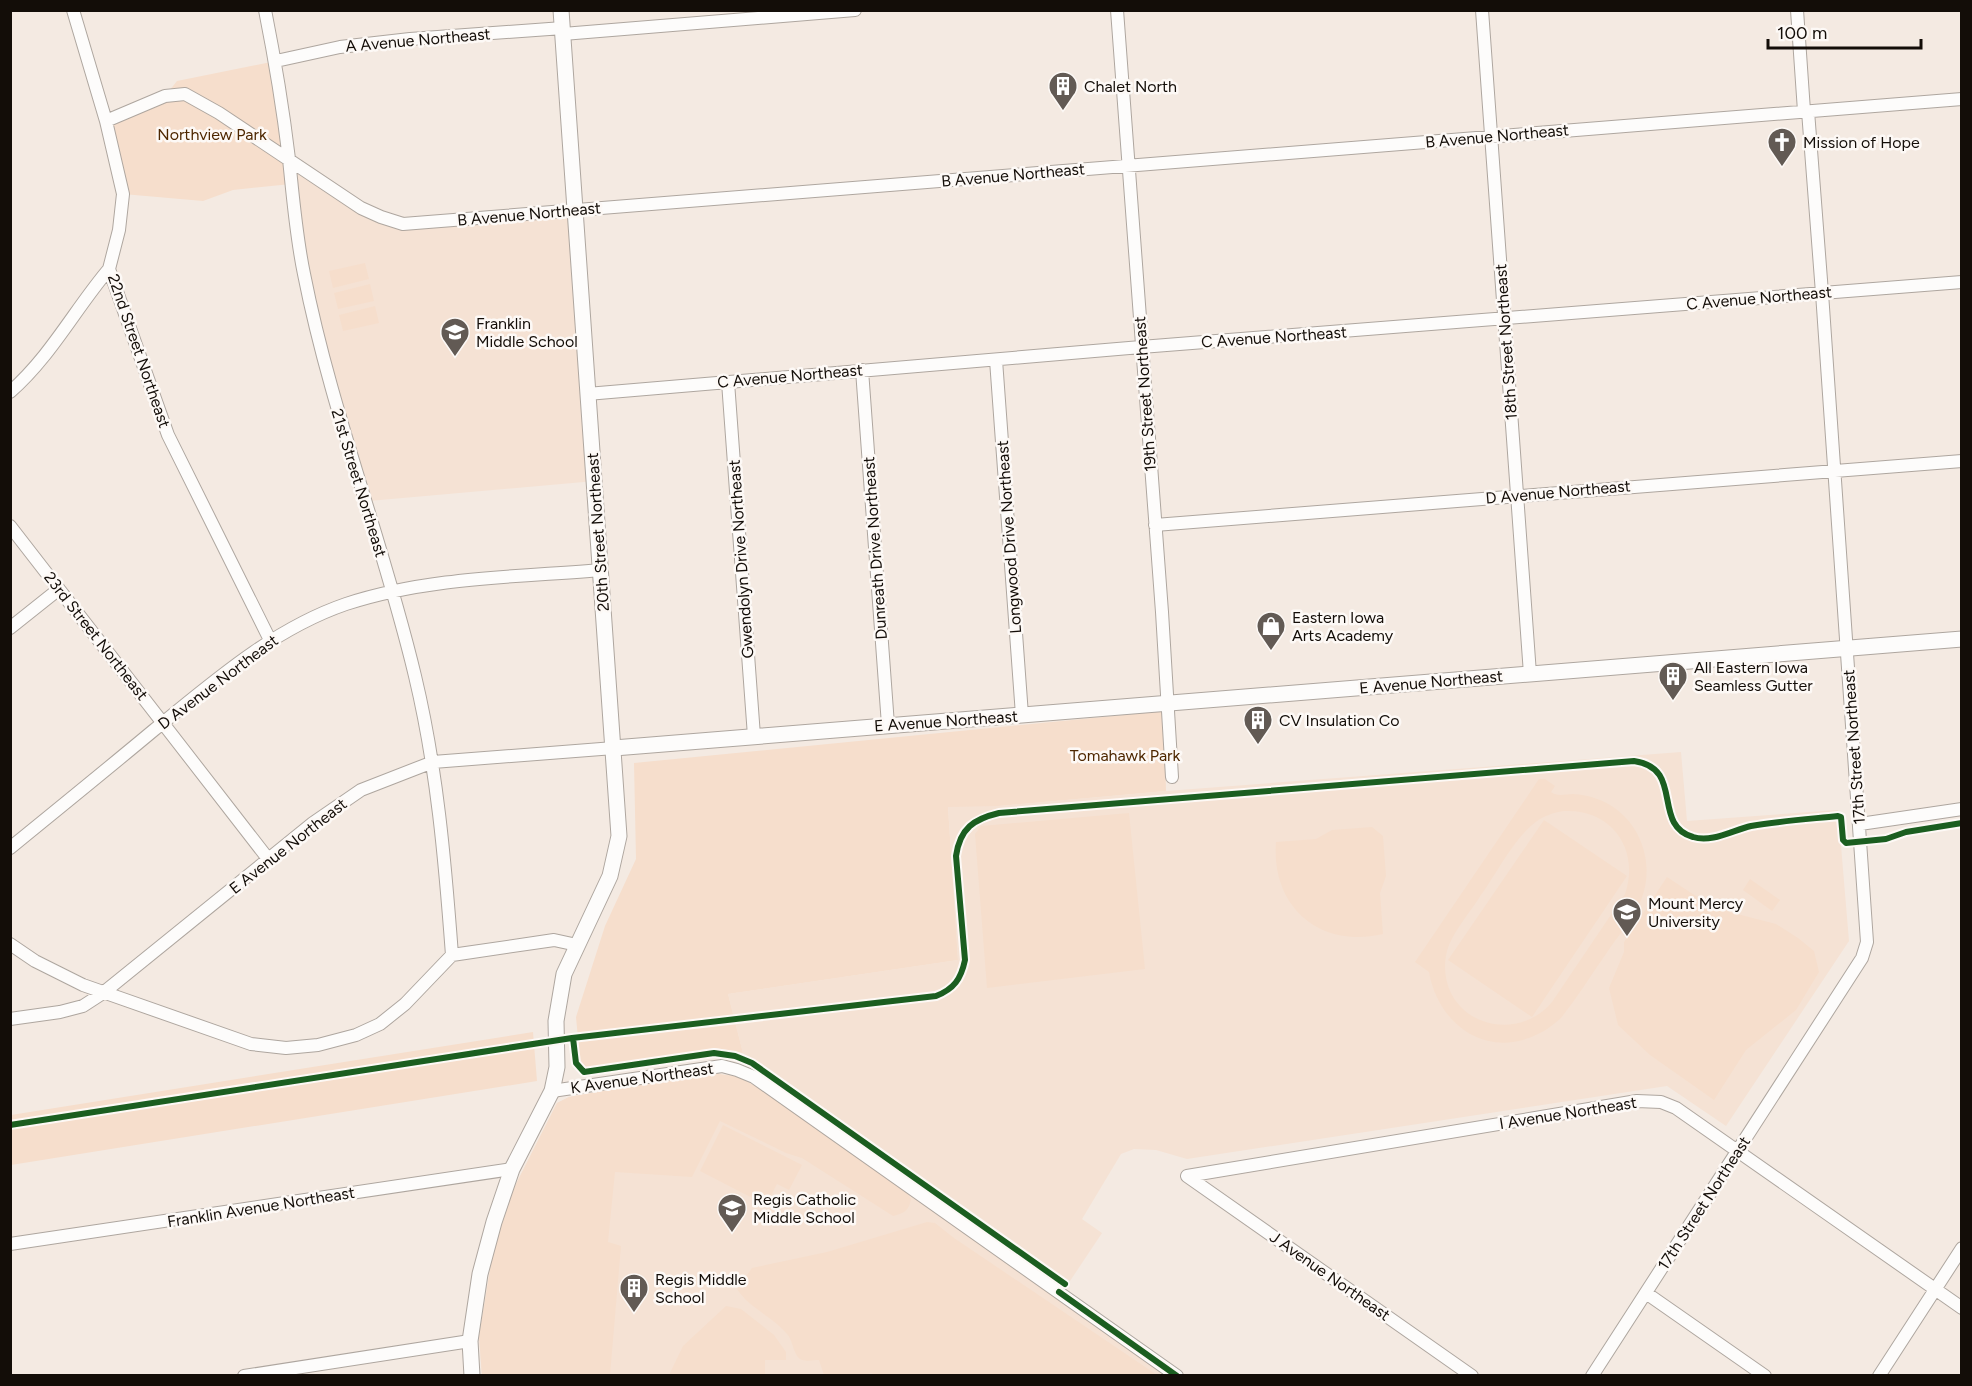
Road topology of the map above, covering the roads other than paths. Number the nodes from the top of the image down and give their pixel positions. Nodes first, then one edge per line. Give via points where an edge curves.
1 (73, 10) edge
2 (265, 10) edge
3 (561, 10) edge
4 (855, 10) edge
5 (1117, 10) edge
6 (1482, 10) edge
7 (1797, 10) edge
8 (563, 31) junction
9 (276, 61) junction
10 (1962, 99) edge
11 (1806, 111) junction
12 (106, 121) junction
13 (1491, 137) junction
14 (289, 159) junction
15 (1130, 165) junction
16 (576, 210) junction
17 (109, 269) junction
18 (1962, 282) edge
19 (1822, 293) junction
20 (1504, 319) junction
21 (1141, 347) junction
22 (996, 360) junction
23 (862, 370) junction
24 (728, 382) junction
25 (10, 392) edge
26 (587, 394) junction
27 (1962, 460) edge
28 (1834, 470) junction
29 (1518, 495) junction
30 (1155, 525) junction
31 (10, 526) edge
32 (602, 570) junction
33 (59, 588) junction
34 (392, 591) junction
35 (10, 628) edge
36 (1962, 639) edge
37 (270, 640) junction
38 (1847, 648) junction
39 (1530, 674) junction
40 (1167, 703) junction
41 (1022, 715) junction
42 (163, 723) junction
43 (888, 725) junction
44 (754, 736) junction
45 (614, 748) junction
46 (433, 762) junction
47 (1172, 777) dead end
48 (1962, 809) edge
49 (1860, 824) junction
50 (10, 848) edge
51 (269, 860) junction
52 (10, 944) edge
53 (577, 945) junction
54 (452, 955) junction
55 (103, 993) junction
56 (10, 1019) edge
57 (552, 1091) junction
58 (1737, 1151) junction
59 (512, 1169) junction
60 (1187, 1176) joint
61 (10, 1244) edge
62 (1962, 1248) edge
63 (1935, 1289) junction
64 (1646, 1293) junction
65 (1962, 1308) edge
66 (470, 1341) junction
67 (244, 1376) edge
68 (472, 1376) edge
69 (1177, 1376) edge
70 (1472, 1376) edge
71 (1592, 1376) edge
72 (1765, 1376) edge
73 (1879, 1376) edge

1 - 12 street, 22nd Street Northeast
2 - 9 street, 21st Street Northeast
3 - 8 street, 20th Street Northeast
4 - 8 street, A Avenue Northeast
5 - 15 street, 19th Street Northeast
6 - 13 street, 18th Street Northeast
7 - 11 street, 17th Street Northeast
8 - 9 street, A Avenue Northeast via 410,39 340,47
8 - 16 street, 20th Street Northeast
9 - 14 street, 21st Street Northeast
10 - 11 street, B Avenue Northeast
11 - 13 street, B Avenue Northeast
11 - 19 street, 17th Street Northeast
12 - 14 street, B Avenue Northeast via 165,96 185,94
12 - 17 street, 22nd Street Northeast via 123,194
13 - 15 street, B Avenue Northeast
13 - 20 street, 18th Street Northeast
14 - 16 street, B Avenue Northeast via 361,208 403,224
14 - 34 street, 21st Street Northeast via 304,273 320,344
15 - 16 street, B Avenue Northeast
15 - 21 street, 19th Street Northeast
16 - 26 street, 20th Street Northeast
17 - 25 street via 38,365
17 - 37 street, 22nd Street Northeast via 168,435
18 - 19 street, C Avenue Northeast
19 - 20 street, C Avenue Northeast
19 - 28 street, 17th Street Northeast
20 - 21 street, C Avenue Northeast
20 - 29 street, 18th Street Northeast
21 - 22 street, C Avenue Northeast
21 - 30 street, 19th Street Northeast
22 - 23 street, C Avenue Northeast
22 - 41 street, Longwood Drive Northeast
23 - 24 street, C Avenue Northeast
23 - 43 street, Dunreath Drive Northeast
24 - 26 street, C Avenue Northeast
24 - 44 street, Gwendolyn Drive Northeast
26 - 32 street, 20th Street Northeast
27 - 28 street, D Avenue Northeast
28 - 29 street, D Avenue Northeast
28 - 38 street, 17th Street Northeast
29 - 30 street, D Avenue Northeast
29 - 39 street, 18th Street Northeast
30 - 40 street, 19th Street Northeast
31 - 33 street, 23rd Street Northeast
32 - 34 street, D Avenue Northeast via 434,583
32 - 45 street, 20th Street Northeast
33 - 35 street
33 - 42 street, 23rd Street Northeast
34 - 37 street, D Avenue Northeast via 329,610
34 - 46 street, 21st Street Northeast
36 - 38 street, E Avenue Northeast
37 - 42 street, D Avenue Northeast
38 - 39 street, E Avenue Northeast
38 - 49 street, 17th Street Northeast
39 - 40 street, E Avenue Northeast
40 - 41 street, E Avenue Northeast
40 - 47 street, 19th Street Northeast
41 - 43 street, E Avenue Northeast
42 - 50 street, D Avenue Northeast
42 - 51 street, 23rd Street Northeast
43 - 44 street, E Avenue Northeast
44 - 45 street, E Avenue Northeast
45 - 46 street, E Avenue Northeast
45 - 53 street, 20th Street Northeast via 617,849 610,876
46 - 51 street, E Avenue Northeast via 361,790
46 - 54 street, 21st Street Northeast
48 - 49 street
49 - 58 street, 17th Street Northeast via 1867,927 1862,958
51 - 55 street, E Avenue Northeast
52 - 55 street via 52,970
53 - 54 street via 554,940
53 - 57 street, 20th Street Northeast via 559,998 557,1067
54 - 55 street via 380,1024 318,1046 251,1044
55 - 56 street, E Avenue Northeast via 83,1006
57 - 59 street, 20th Street Northeast
57 - 69 street, K Avenue Northeast via 722,1066 753,1077
58 - 60 street, I Avenue Northeast via 1676,1108 1660,1102 1637,1101
58 - 63 street, I Avenue Northeast
58 - 64 street, 17th Street Northeast
59 - 61 street, Franklin Avenue Northeast
59 - 66 street, 20th Street Northeast via 480,1274
60 - 70 street, J Avenue Northeast
62 - 63 street
63 - 65 street, I Avenue Northeast
63 - 73 street
64 - 71 street, 17th Street Northeast
64 - 72 street
66 - 67 street
66 - 68 street, 20th Street Northeast

